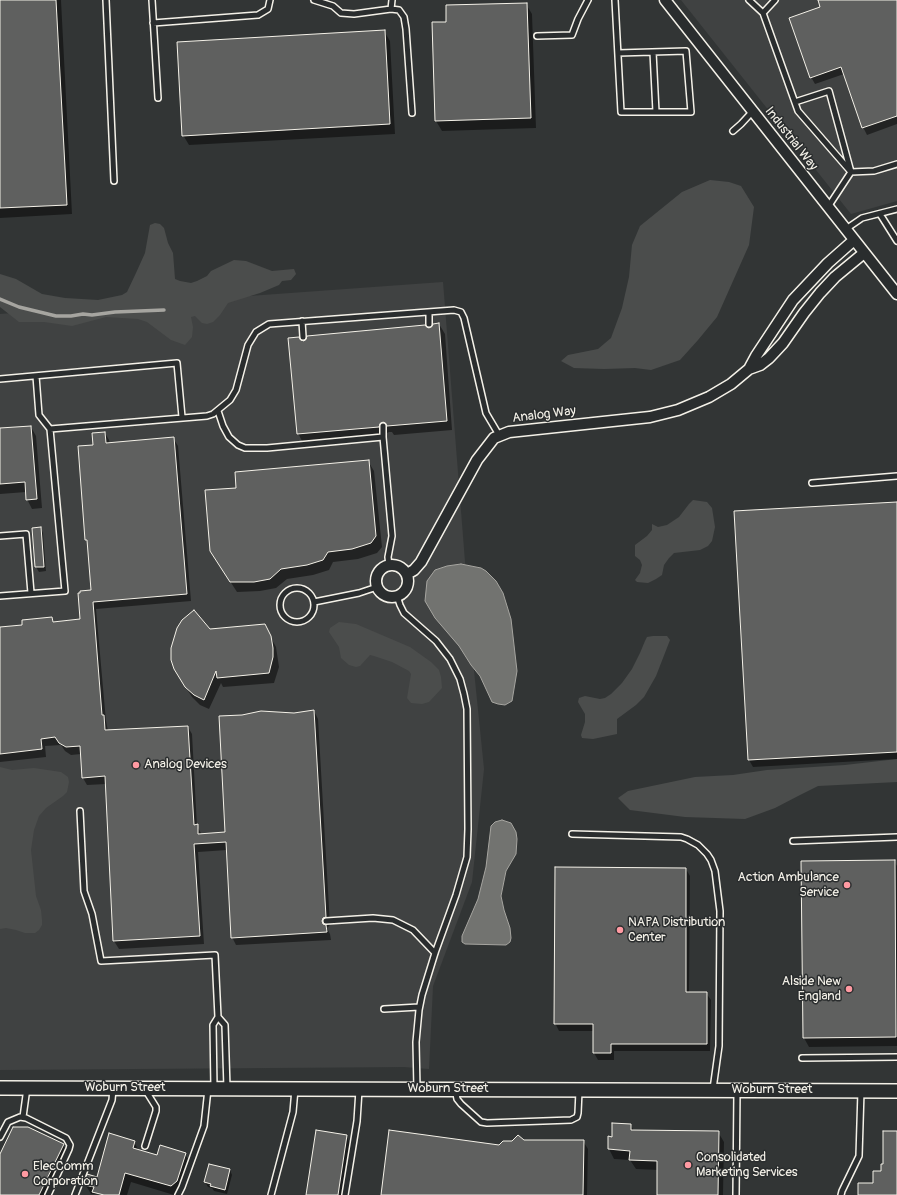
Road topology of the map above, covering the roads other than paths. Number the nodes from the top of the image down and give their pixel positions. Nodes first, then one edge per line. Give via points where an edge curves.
1 (106, 0) edge
2 (152, 0) edge
3 (270, 0) edge
4 (314, 0) edge
5 (392, 0) edge
6 (588, 0) edge
7 (615, 0) edge
8 (665, 0) edge
9 (749, 0) edge
10 (775, 0) edge
11 (391, 9) junction
12 (763, 13) junction
13 (153, 23) junction
14 (537, 36) dead end
15 (653, 52) junction
16 (618, 53) junction
17 (158, 98) dead end
18 (795, 102) junction
19 (753, 111) junction
20 (656, 112) junction
21 (412, 113) dead end
22 (733, 131) dead end
23 (897, 164) edge
24 (851, 172) junction
25 (114, 181) dead end
26 (828, 207) junction
27 (897, 210) edge
28 (880, 214) junction
29 (846, 229) junction
30 (854, 240) junction
31 (897, 241) edge
32 (864, 253) junction
33 (897, 294) edge
34 (429, 312) junction
35 (302, 321) junction
36 (429, 324) dead end
37 (303, 337) dead end
38 (749, 369) junction
39 (36, 376) junction
40 (0, 379) edge
41 (218, 411) junction
42 (182, 417) junction
43 (383, 426) dead end
44 (50, 429) junction
45 (499, 435) junction
46 (384, 437) junction
47 (897, 476) edge
48 (812, 483) dead end
49 (0, 536) edge
50 (389, 566) junction
51 (407, 574) junction
52 (378, 587) junction
53 (31, 594) junction
54 (0, 596) edge
55 (397, 596) junction
56 (314, 602) junction
57 (80, 811) dead end
58 (572, 834) dead end
59 (897, 837) edge
60 (792, 842) dead end
61 (326, 921) dead end
62 (434, 953) junction
63 (419, 1007) junction
64 (384, 1008) dead end
65 (218, 1017) junction
66 (897, 1057) edge
67 (802, 1058) dead end
68 (0, 1088) edge
69 (27, 1088) junction
70 (113, 1088) junction
71 (144, 1088) junction
72 (216, 1088) junction
73 (295, 1088) junction
74 (455, 1088) junction
75 (359, 1089) junction
76 (417, 1089) junction
77 (579, 1089) junction
78 (713, 1090) junction
79 (738, 1090) junction
80 (861, 1090) junction
81 (897, 1091) edge
82 (23, 1117) junction
83 (0, 1137) edge
84 (145, 1146) dead end
85 (48, 1195) edge
86 (75, 1195) edge
87 (178, 1195) edge
88 (271, 1195) edge
89 (345, 1195) edge
90 (736, 1195) edge
91 (841, 1195) edge

1 - 25 lane
2 - 13 lane
3 - 13 lane via 268,9 258,15
4 - 11 lane via 333,6 341,13 354,14
5 - 11 lane
6 - 14 lane via 572,36
7 - 16 lane
8 - 19 street, Industrial Way
9 - 12 lane
10 - 12 lane
11 - 21 lane via 399,10 404,17
12 - 18 lane
13 - 17 lane
15 - 16 lane
15 - 20 lane
15 - 20 lane via 686,51 691,112
16 - 20 lane via 622,112
18 - 24 lane via 798,111
18 - 24 lane via 829,91
19 - 22 lane
19 - 26 street, Industrial Way
23 - 24 lane via 874,171
24 - 26 lane
26 - 29 street, Industrial Way
27 - 28 lane
28 - 29 lane via 862,218
28 - 31 lane
29 - 30 street, Industrial Way
30 - 32 street, Industrial Way
30 - 38 street, Analog Way via 793,300
32 - 33 street, Industrial Way
32 - 38 street, Analog Way via 820,293 769,358
34 - 35 lane
34 - 36 lane
34 - 45 lane via 457,310 463,314 486,413
35 - 37 lane
35 - 41 lane via 269,324 256,332 248,345 236,390
38 - 45 street, Analog Way via 709,397 671,412 637,419
39 - 40 lane
39 - 42 lane via 177,363
39 - 44 lane via 40,415
41 - 42 lane via 207,416
41 - 46 lane via 229,437 245,448
42 - 44 lane
43 - 46 lane
44 - 53 lane via 64,591
45 - 51 street, Analog Way via 489,442 477,460 421,562
46 - 50 lane via 392,536
47 - 48 lane
49 - 53 lane via 26,534
50 - 51 street via 400,568
50 - 52 street via 377,576
51 - 55 street via 407,587
52 - 55 street via 384,595 391,598
52 - 56 lane
53 - 54 lane
55 - 62 lane via 404,613 436,641 450,659 460,679 467,709 467,857
56 - 56 lane via 309,593 301,588 294,588 284,593 280,607 287,618 298,622 307,618
57 - 65 lane via 84,891 92,914 101,961 215,955
58 - 78 lane via 681,837 698,845 707,854 715,871 720,911 719,1046
59 - 60 lane
61 - 62 lane via 373,918 394,920 413,930
62 - 63 lane
63 - 64 lane
63 - 76 lane via 416,1042
65 - 72 lane via 213,1025
65 - 72 lane via 225,1025
66 - 67 lane
68 - 69 street, Woburn Street
69 - 70 street, Woburn Street
69 - 82 lane
70 - 71 street, Woburn Street
70 - 86 lane via 112,1100
71 - 72 street, Woburn Street
71 - 84 lane via 156,1107
72 - 73 street, Woburn Street
72 - 87 lane
73 - 75 street, Woburn Street
73 - 88 lane via 293,1112
74 - 76 street, Woburn Street
74 - 77 street, Woburn Street
74 - 77 lane via 457,1100 481,1122 487,1123 571,1120 577,1117
75 - 76 street, Woburn Street
75 - 89 lane via 357,1121
77 - 78 street, Woburn Street
78 - 79 street, Woburn Street
79 - 80 street, Woburn Street
79 - 90 lane
80 - 81 street, Woburn Street
80 - 91 lane via 859,1156
82 - 83 lane via 8,1122
82 - 85 lane via 63,1136 70,1145

